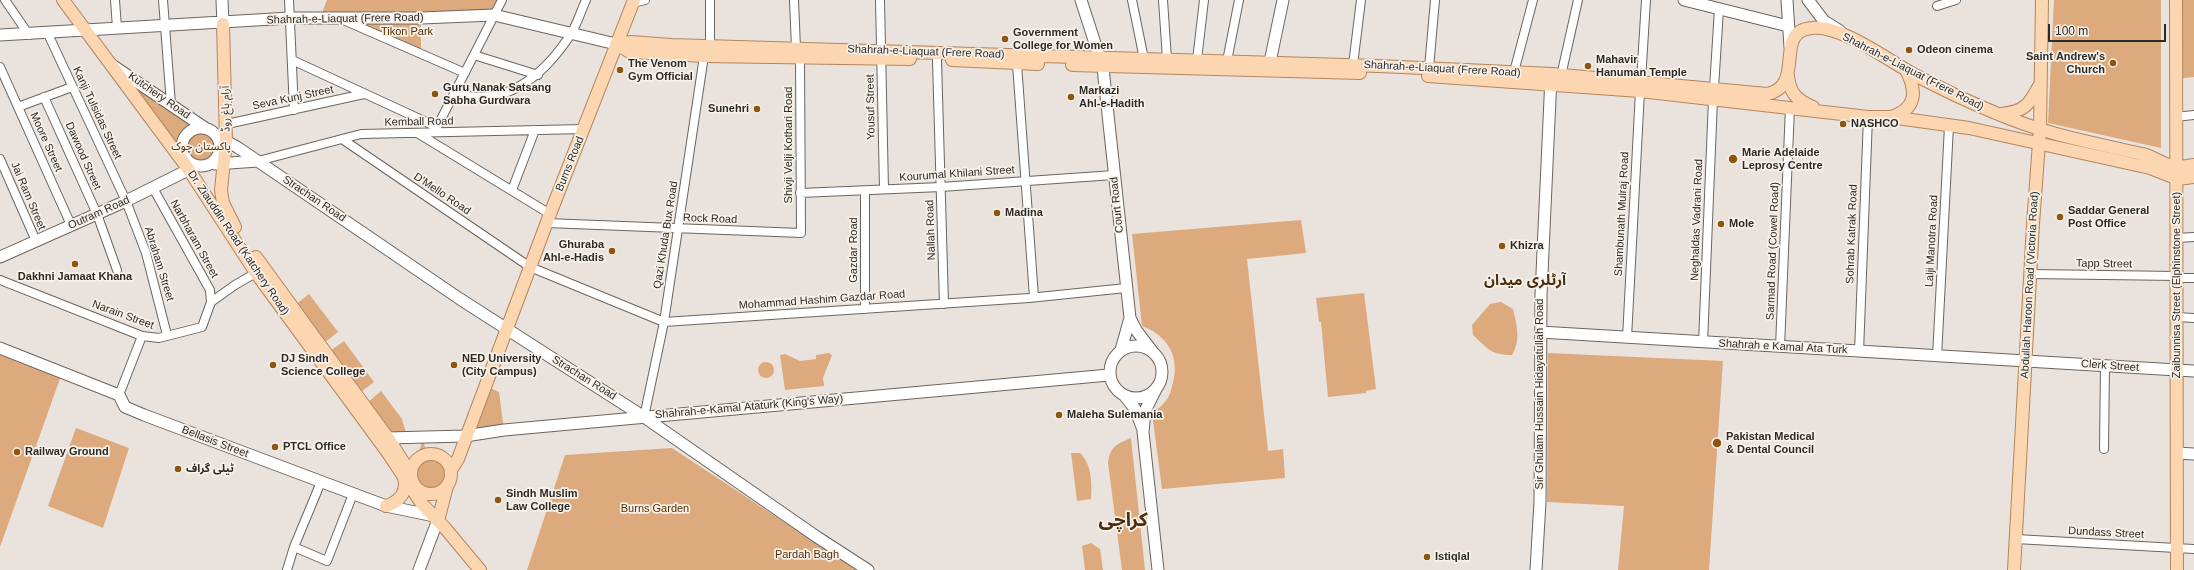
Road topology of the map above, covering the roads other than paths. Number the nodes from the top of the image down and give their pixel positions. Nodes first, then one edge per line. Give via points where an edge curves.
1 (4, 0) edge
2 (115, 0) edge
3 (163, 0) edge
4 (222, 0) edge
5 (289, 0) edge
6 (502, 0) edge
7 (586, 0) edge
8 (645, 0) edge
9 (710, 0) edge
10 (794, 0) edge
11 (880, 0) edge
12 (1081, 0) edge
13 (1132, 0) edge
14 (1163, 0) edge
15 (1204, 0) edge
16 (1239, 0) edge
17 (1283, 0) edge
18 (1435, 0) edge
19 (1533, 0) edge
20 (1578, 0) edge
21 (1646, 0) edge
22 (1684, 0) edge
23 (1787, 0) edge
24 (1808, 0) edge
25 (1956, 0) edge
26 (2042, 0) edge
27 (2176, 0) edge
28 (634, 2) edge
29 (68, 3) edge
30 (1360, 4) edge
31 (1937, 6) dead end
32 (1719, 9) junction
33 (494, 15) junction
34 (290, 18) junction
35 (339, 18) junction
36 (224, 24) junction
37 (166, 26) junction
38 (1788, 26) junction
39 (117, 28) junction
40 (84, 30) junction
41 (48, 34) junction
42 (571, 34) junction
43 (29, 35) junction
44 (0, 36) edge
45 (1851, 38) junction
46 (616, 44) junction
47 (1790, 47) junction
48 (707, 51) junction
49 (798, 52) junction
50 (881, 54) junction
51 (474, 55) junction
52 (1144, 59) junction
53 (1167, 59) junction
54 (292, 60) junction
55 (937, 60) junction
56 (1197, 60) junction
57 (1227, 61) junction
58 (1270, 62) junction
59 (1101, 63) junction
60 (1017, 64) junction
61 (112, 65) junction
62 (1353, 65) junction
63 (0, 67) edge
64 (1429, 68) junction
65 (1906, 70) junction
66 (1514, 72) junction
67 (465, 73) junction
68 (538, 75) junction
69 (1788, 76) junction
70 (1554, 78) junction
71 (2040, 85) junction
72 (72, 86) junction
73 (1641, 86) junction
74 (454, 93) junction
75 (1714, 93) junction
76 (364, 94) junction
77 (44, 97) junction
78 (172, 104) junction
79 (18, 107) junction
80 (1790, 107) junction
81 (294, 110) junction
82 (1841, 114) junction
83 (2001, 114) junction
84 (2194, 115) edge
85 (1868, 117) junction
86 (1890, 117) junction
87 (2175, 117) junction
88 (227, 124) junction
89 (1949, 126) junction
90 (205, 128) junction
91 (584, 129) junction
92 (2040, 129) junction
93 (435, 130) junction
94 (536, 130) junction
95 (419, 134) junction
96 (222, 139) junction
97 (342, 139) junction
98 (2039, 144) junction
99 (0, 159) edge
100 (258, 161) junction
101 (212, 164) junction
102 (224, 164) junction
103 (2194, 165) edge
104 (193, 168) junction
105 (2176, 173) junction
106 (1114, 175) junction
107 (2194, 177) edge
108 (1025, 181) junction
109 (941, 187) junction
110 (153, 188) junction
111 (884, 189) junction
112 (512, 190) junction
113 (865, 191) junction
114 (800, 193) junction
115 (126, 201) junction
116 (97, 214) junction
117 (229, 217) joint
118 (548, 219) junction
119 (71, 225) junction
120 (679, 229) junction
121 (801, 233) joint
122 (2194, 237) edge
123 (2177, 238) junction
124 (36, 241) junction
125 (0, 257) edge
126 (530, 267) junction
127 (117, 270) dead end
128 (259, 271) junction
129 (2030, 274) junction
130 (2177, 277) junction
131 (2194, 278) edge
132 (0, 280) edge
133 (1126, 288) junction
134 (1034, 298) junction
135 (211, 302) junction
136 (944, 304) junction
137 (865, 309) junction
138 (2178, 317) junction
139 (1130, 318) junction
140 (2194, 318) edge
141 (664, 322) junction
142 (507, 329) junction
143 (1540, 332) junction
144 (167, 335) junction
145 (142, 336) junction
146 (1626, 338) junction
147 (1703, 343) junction
148 (1780, 347) junction
149 (0, 348) edge
150 (1121, 350) junction
151 (1859, 352) junction
152 (1154, 354) junction
153 (1938, 357) junction
154 (2025, 360) junction
155 (2105, 365) junction
156 (2177, 370) junction
157 (2194, 371) edge
158 (1110, 375) junction
159 (1157, 387) junction
160 (119, 395) junction
161 (1124, 396) junction
162 (644, 417) junction
163 (1143, 432) junction
164 (465, 436) junction
165 (388, 438) junction
166 (2104, 449) dead end
167 (2177, 453) junction
168 (2194, 454) edge
169 (451, 470) junction
170 (410, 481) junction
171 (321, 482) junction
172 (447, 486) junction
173 (353, 494) junction
174 (386, 506) junction
175 (437, 518) junction
176 (2016, 539) junction
177 (294, 548) junction
178 (2177, 549) junction
179 (2194, 549) edge
180 (480, 568) edge
181 (287, 570) edge
182 (419, 570) edge
183 (868, 570) edge
184 (1158, 570) edge
185 (1536, 570) edge
186 (2014, 570) edge
187 (2177, 570) edge

1 - 43 street
2 - 39 street
3 - 37 street
4 - 36 street, آرام باغ روڈ
5 - 34 street
6 - 33 street
7 - 42 street
8 - 28 street
9 - 48 street, Qazi Khuda Bux Road
10 - 49 street, Shivji Velji Kothari Road
11 - 50 street, Yousuf Street
12 - 59 street, Court Road
13 - 52 street
14 - 53 street
15 - 56 street
16 - 57 street
17 - 58 street
18 - 64 street
19 - 66 street
20 - 70 street
21 - 73 street, Shambunath Mulraj Road
22 - 32 street
23 - 38 street
24 - 45 street via 1824,21
25 - 31 street
26 - 71 main road, Abdullah Haroon Road (Victoria Road)
27 - 87 main road, Zaibunnisa Street (Elphinstone Street)
28 - 46 main road, Burns Road
29 - 40 main road
30 - 62 street
32 - 38 street
32 - 75 street, Neghaldas Vadrani Road
33 - 35 street, Shahrah-e-Liaquat (Frere Road)
33 - 42 street, Shahrah-e-Liaquat (Frere Road)
33 - 51 street
34 - 35 street, Shahrah-e-Liaquat (Frere Road)
34 - 36 street, Shahrah-e-Liaquat (Frere Road)
34 - 54 street
35 - 67 street
36 - 37 street, Shahrah-e-Liaquat (Frere Road)
36 - 88 main road, آرام باغ روڈ
37 - 39 street, Shahrah-e-Liaquat (Frere Road)
37 - 78 street
38 - 47 street
39 - 40 street, Shahrah-e-Liaquat (Frere Road)
40 - 41 street, Shahrah-e-Liaquat (Frere Road)
40 - 61 main road, Dr. Ziauddin Road (Katchery Road)
41 - 43 street, Shahrah-e-Liaquat (Frere Road)
41 - 72 street, Kanji Tulsidas Street
42 - 46 street, Shahrah-e-Liaquat (Frere Road)
42 - 68 street
43 - 44 street, Shahrah-e-Liaquat (Frere Road)
45 - 47 main road, Shahrah-e-Liaquat (Frere Road) via 1823,28 1811,28 1801,31 1794,37
45 - 65 main road, Shahrah-e-Liaquat (Frere Road)
46 - 48 main road, Shahrah-e-Liaquat (Frere Road) via 631,42
46 - 91 main road, Burns Road
47 - 69 main road
48 - 49 main road, Shahrah-e-Liaquat (Frere Road)
48 - 120 street, Qazi Khuda Bux Road
49 - 50 main road, Shahrah-e-Liaquat (Frere Road)
49 - 114 street, Shivji Velji Kothari Road
50 - 55 main road, Shahrah-e-Liaquat (Frere Road)
50 - 59 main road, Shahrah-e-Liaquat (Frere Road)
50 - 111 street, Yousuf Street
51 - 67 street
51 - 68 street
52 - 53 main road, Shahrah-e-Liaquat (Frere Road)
52 - 59 main road, Shahrah-e-Liaquat (Frere Road)
53 - 56 main road, Shahrah-e-Liaquat (Frere Road)
54 - 76 street
54 - 81 street
55 - 60 main road, Shahrah-e-Liaquat (Frere Road)
55 - 109 street, Nallah Road
56 - 57 main road, Shahrah-e-Liaquat (Frere Road)
57 - 58 main road, Shahrah-e-Liaquat (Frere Road)
58 - 62 main road, Shahrah-e-Liaquat (Frere Road)
59 - 60 main road, Shahrah-e-Liaquat (Frere Road)
59 - 70 main road, Shahrah-e-Liaquat (Frere Road)
59 - 106 street, Court Road
60 - 108 street
61 - 78 street, Kutchery Road
61 - 104 main road, Dr. Ziauddin Road (Katchery Road)
62 - 64 main road, Shahrah-e-Liaquat (Frere Road)
63 - 79 street, Moore Street
64 - 66 main road, Shahrah-e-Liaquat (Frere Road)
65 - 83 main road, Shahrah-e-Liaquat (Frere Road) via 1968,101
65 - 86 main road via 1915,91 1912,100 1906,110
66 - 70 main road, Shahrah-e-Liaquat (Frere Road)
67 - 74 street
68 - 74 street via 512,90 492,96 467,97
69 - 75 main road, Shahrah-e-Liaquat (Frere Road) via 1781,88 1766,94
69 - 82 main road via 1794,96 1802,102
70 - 73 main road, Shahrah-e-Liaquat (Frere Road)
70 - 143 street, Sir Ghulam Hussain Hidayatullah Road
71 - 83 main road via 2029,103 2017,112
71 - 92 main road, Abdullah Haroon Road (Victoria Road)
72 - 77 street
72 - 115 street, Kanji Tulsidas Street
73 - 75 main road, Shahrah-e-Liaquat (Frere Road)
73 - 146 street, Shambunath Mulraj Road
74 - 93 street
75 - 80 main road, Shahrah-e-Liaquat (Frere Road)
75 - 147 street, Neghaldas Vadrani Road
76 - 81 street, Seva Kunj Street
76 - 93 street
77 - 79 street
77 - 116 street, Dawood Street
78 - 90 street, Kutchery Road
79 - 119 street, Moore Street
80 - 82 main road, Shahrah-e-Liaquat (Frere Road)
80 - 148 street, Sarmad Road (Cowel Road)
81 - 88 street, Seva Kunj Street
82 - 85 main road, Shahrah-e-Liaquat (Frere Road)
83 - 92 main road, Shahrah-e-Liaquat (Frere Road)
84 - 87 street
85 - 86 main road, Shahrah-e-Liaquat (Frere Road)
85 - 151 street, Sohrab Katrak Road
86 - 89 main road, Shahrah-e-Liaquat (Frere Road)
87 - 105 main road, Zaibunnisa Street (Elphinstone Street)
88 - 96 main road, آرام باغ روڈ
89 - 98 main road, Shahrah-e-Liaquat (Frere Road)
89 - 153 street, Lalji Manotra Road
90 - 96 street
90 - 104 street via 188,133 182,144 183,156
91 - 94 street, Kemball Road
91 - 118 main road, Burns Road
92 - 98 main road, Abdullah Haroon Road (Victoria Road)
92 - 105 main road, Shahrah-e-Liaquat (Frere Road) via 2149,155
93 - 94 street, Kemball Road
93 - 95 street, Kemball Road
94 - 112 street
95 - 97 street, Kemball Road via 361,134
95 - 112 street
96 - 100 street, Strachan Road
96 - 101 street via 220,151
96 - 102 main road, آرام باغ روڈ
97 - 100 street, Kemball Road
97 - 126 street, D'Mello Road
98 - 105 main road, Shahrah-e-Liaquat (Frere Road)
98 - 129 main road, Abdullah Haroon Road (Victoria Road)
99 - 124 street, Jai Ram Street
100 - 102 street
100 - 142 street, Strachan Road
101 - 102 street
101 - 104 street
102 - 117 main road, آرام باغ روڈ via 221,190
103 - 105 main road, Shahrah-e-Liaquat (Frere Road)
104 - 110 street, Outram Road
104 - 128 main road, Dr. Ziauddin Road (Katchery Road)
105 - 107 main road, Shahrah-e-Liaquat (Frere Road)
105 - 123 main road, Zaibunnisa Street (Elphinstone Street)
106 - 108 street, Kourumal Khilani Street
106 - 133 street, Court Road
108 - 109 street, Kourumal Khilani Street
108 - 134 street
109 - 111 street, Kourumal Khilani Street
109 - 136 street, Nallah Road
110 - 115 street, Outram Road
110 - 135 street, Narbharam Street via 210,290
111 - 113 street, Kourumal Khilani Street
112 - 118 street
113 - 114 street, Kourumal Khilani Street
113 - 137 street, Gazdar Road
114 - 121 street, Shivji Velji Kothari Road
115 - 116 street, Outram Road
115 - 144 street, Abraham Street via 146,252
116 - 119 street, Outram Road
116 - 127 street, Dawood Street
117 - 128 main road, Dr. Ziauddin Road (Katchery Road)
118 - 120 street, Rock Road
118 - 126 main road, Burns Road
119 - 124 street, Outram Road
120 - 121 street, Rock Road
120 - 141 street, Qazi Khuda Bux Road
122 - 123 street
123 - 130 main road, Zaibunnisa Street (Elphinstone Street)
124 - 125 street, Outram Road
126 - 141 street, Mohammad Hashim Gazdar Road
126 - 142 main road, Burns Road
128 - 135 street
128 - 165 main road, Dr. Ziauddin Road (Katchery Road)
128 - 170 main road, Dr. Ziauddin Road (Katchery Road)
129 - 130 street, Tapp Street
129 - 154 main road, Abdullah Haroon Road (Victoria Road)
130 - 131 street, Tapp Street
130 - 138 main road, Zaibunnisa Street (Elphinstone Street)
132 - 145 street, Narain Street
133 - 134 street, Mohammad Hashim Gazdar Road
133 - 139 street, Court Road
134 - 136 street, Mohammad Hashim Gazdar Road
135 - 144 street, Narain Street via 202,328
136 - 137 street, Mohammad Hashim Gazdar Road
137 - 141 street, Mohammad Hashim Gazdar Road
138 - 140 street
138 - 156 main road, Zaibunnisa Street (Elphinstone Street)
139 - 150 street, Court Road
139 - 152 street
141 - 162 street, Qazi Khuda Bux Road
142 - 162 street, Strachan Road
142 - 164 main road, Burns Road
143 - 146 street, Shahrah e Kamal Ata Turk
143 - 185 street, Sir Ghulam Hussain Hidayatullah Road via 1540,502
144 - 145 street, Narain Street via 152,338
145 - 160 street
146 - 147 street, Shahrah e Kamal Ata Turk
147 - 148 street, Shahrah e Kamal Ata Turk
148 - 151 street, Shahrah e Kamal Ata Turk
149 - 160 street
150 - 152 street via 1133,346
150 - 158 street via 1114,357
151 - 153 street, Shahrah e Kamal Ata Turk
152 - 159 street via 1161,364 1162,373
153 - 154 street, Shahrah e Kamal Ata Turk
154 - 155 street, Clerk Street
154 - 176 main road, Abdullah Haroon Road (Victoria Road)
155 - 156 street, Clerk Street
155 - 166 street
156 - 157 street, Clerk Street
156 - 167 main road, Zaibunnisa Street (Elphinstone Street)
158 - 161 street via 1112,384
158 - 162 street, Shahrah-e-Kamal Ataturk (King's Way)
159 - 161 street via 1144,397
159 - 163 street via 1145,411
160 - 171 street, Bellasis Street via 125,408
161 - 163 street via 1135,409
162 - 164 street, Shahrah-e-Kamal Ataturk (King's Way)
162 - 183 street, Strachan Road via 817,538
163 - 184 street
164 - 165 street, Shahrah-e-Kamal Ataturk (King's Way)
164 - 169 main road, Burns Road via 458,459
165 - 170 main road, Dr. Ziauddin Road (Katchery Road) via 408,468
167 - 168 street
167 - 178 main road, Zaibunnisa Street (Elphinstone Street)
169 - 170 main road via 440,456 430,453 416,461
169 - 172 main road
170 - 172 main road via 432,494
170 - 174 main road via 395,503
170 - 175 main road, Dr. Ziauddin Road (Katchery Road)
171 - 173 street, Bellasis Street
171 - 177 street
172 - 175 main road
173 - 174 street, Bellasis Street
173 - 177 street via 327,560
174 - 175 street, Bellasis Street
175 - 180 main road, Dr. Ziauddin Road (Katchery Road)
175 - 182 street
176 - 178 street, Dundass Street
176 - 186 main road, Abdullah Haroon Road (Victoria Road)
177 - 181 street
178 - 179 street, Dundass Street
178 - 187 main road, Zaibunnisa Street (Elphinstone Street)

